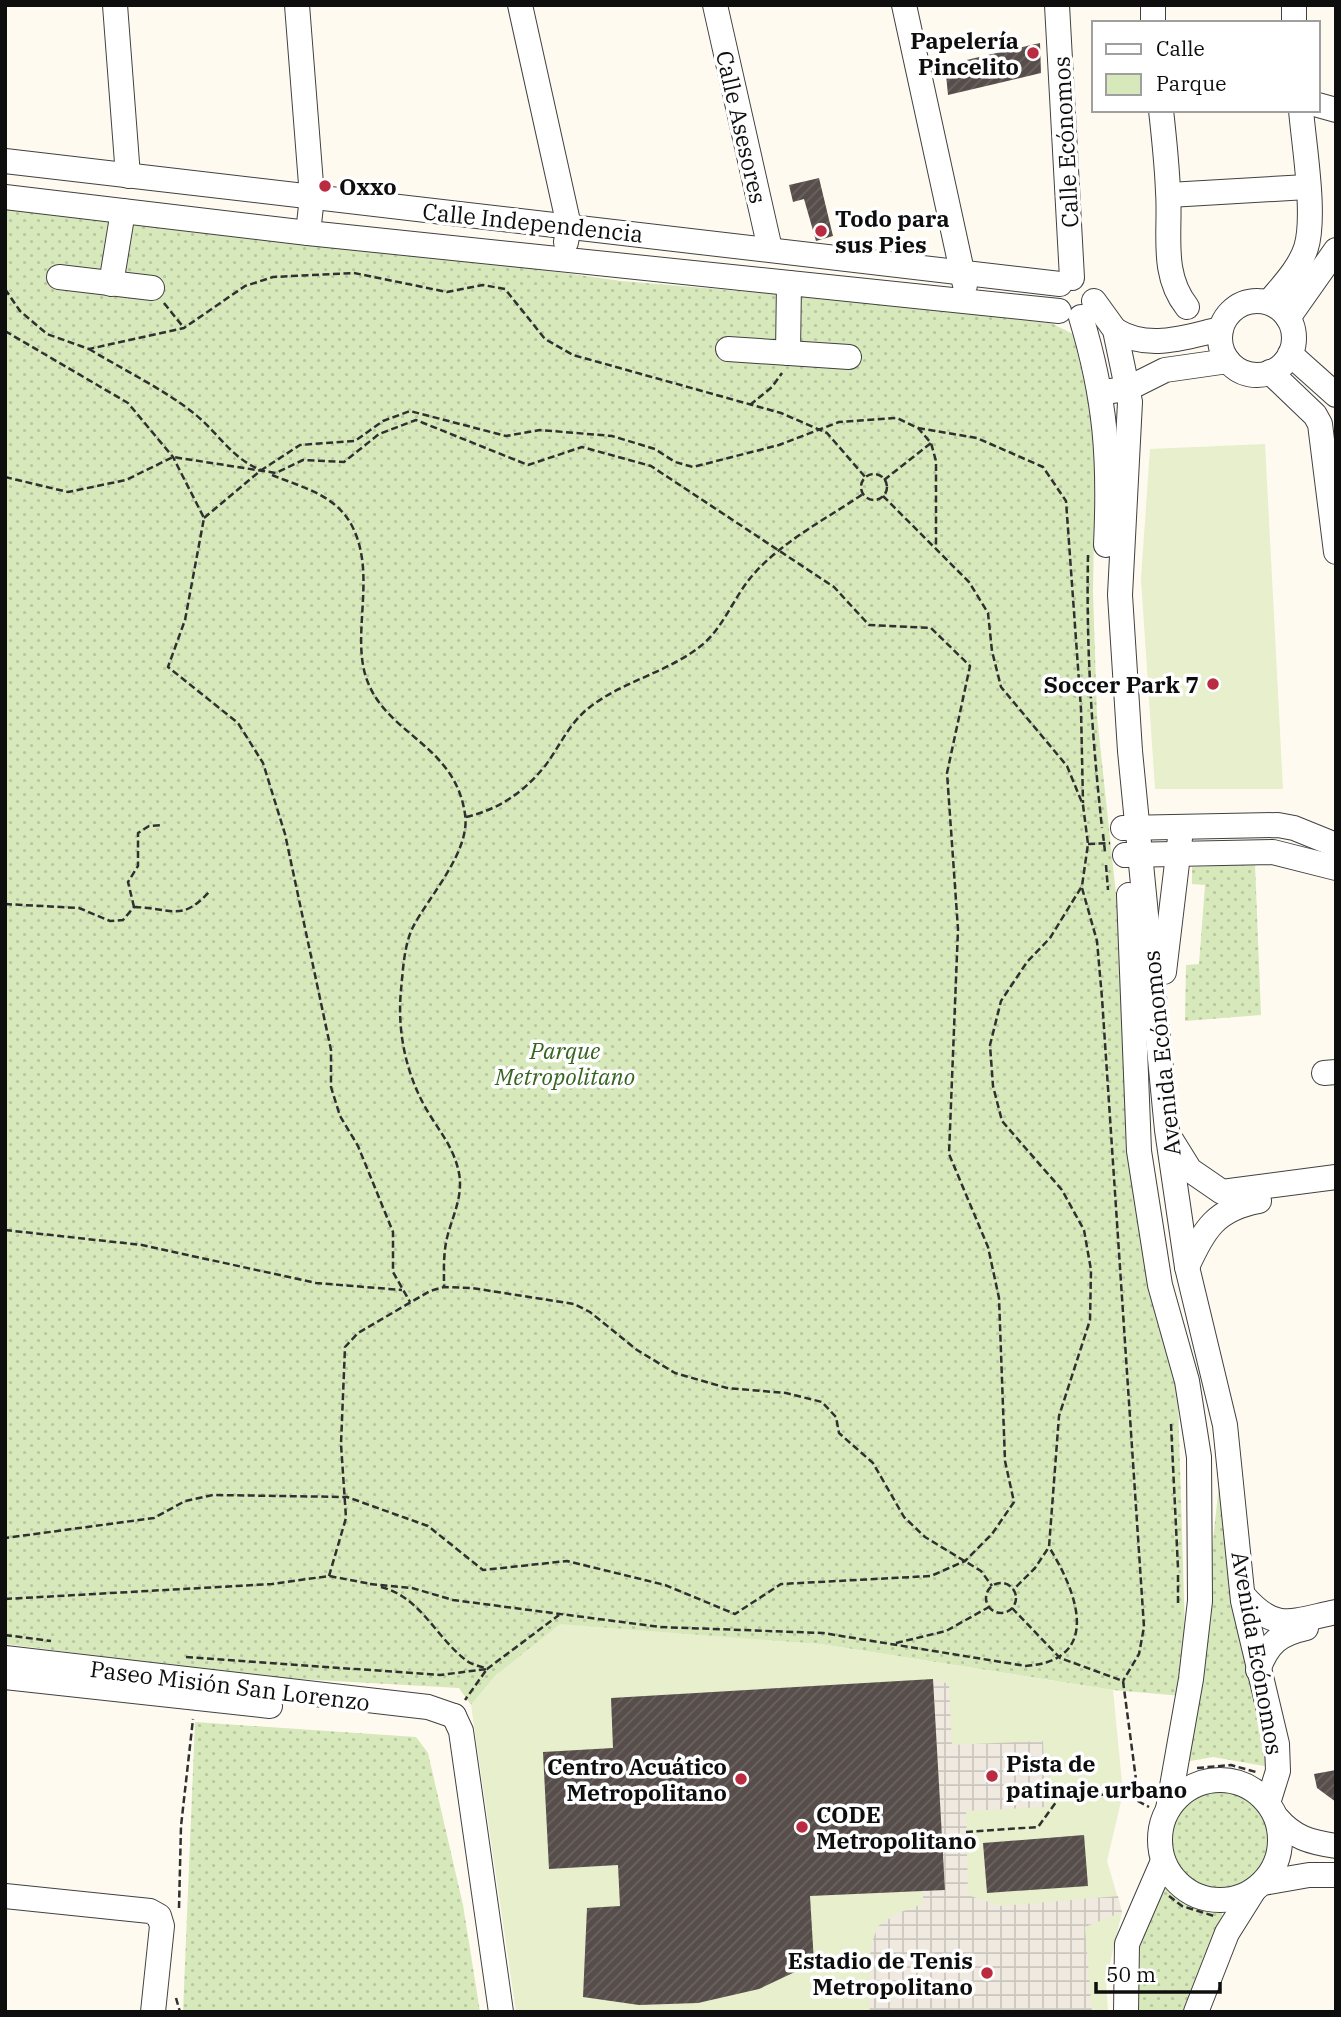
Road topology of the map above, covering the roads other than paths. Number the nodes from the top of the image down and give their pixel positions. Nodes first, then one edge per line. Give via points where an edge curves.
1 (116, 5) edge
2 (297, 5) edge
3 (520, 5) edge
4 (715, 5) edge
5 (904, 5) edge
6 (1057, 5) edge
7 (1161, 112) edge
8 (1301, 112) edge
9 (5, 161) edge
10 (128, 176) junction
11 (1307, 187) junction
12 (1169, 195) junction
13 (5, 197) edge
14 (312, 197) junction
15 (123, 212) junction
16 (569, 226) junction
17 (308, 233) junction
18 (769, 249) junction
19 (1306, 249) junction
20 (1331, 257) edge
21 (564, 260) junction
22 (962, 271) junction
23 (60, 277) dead end
24 (1066, 281) junction
25 (789, 283) junction
26 (111, 284) junction
27 (152, 288) road end
28 (969, 302) junction
29 (1187, 307) dead end
30 (1078, 310) junction
31 (1279, 310) junction
32 (1221, 329) junction
33 (1115, 330) junction
34 (728, 349) dead end
35 (788, 353) junction
36 (1290, 354) junction
37 (849, 357) dead end
38 (1228, 361) junction
39 (1270, 372) junction
40 (1127, 389) junction
41 (1102, 392) junction
42 (1336, 395) edge
43 (1335, 536) edge
44 (1113, 627) junction
45 (1182, 826) junction
46 (1130, 841) junction
47 (1336, 845) edge
48 (1178, 853) junction
49 (1336, 867) edge
50 (1159, 1030) junction
51 (1133, 1043) junction
52 (1167, 1130) junction
53 (1336, 1177) edge
54 (1336, 1189) edge
55 (1187, 1267) junction
56 (1218, 1389) junction
57 (1189, 1395) junction
58 (1243, 1595) junction
59 (1336, 1612) edge
60 (1336, 1622) edge
61 (5, 1658) edge
62 (1258, 1670) junction
63 (5, 1677) edge
64 (449, 1722) junction
65 (1274, 1802) junction
66 (1166, 1812) junction
67 (1336, 1846) edge
68 (1160, 1869) junction
69 (1336, 1875) edge
70 (1258, 1886) junction
71 (5, 1896) edge
72 (153, 2012) edge
73 (486, 2012) edge
74 (501, 2012) edge
75 (1126, 2012) edge
76 (1196, 2012) edge

1 - 10 street
2 - 14 street
3 - 16 street
4 - 18 street, Calle Asesores
5 - 22 street
6 - 24 street, Calle Ecónomos
7 - 12 street
8 - 11 street
9 - 10 street, Calle Independencia
10 - 14 street, Calle Independencia
11 - 12 street
11 - 19 street via 1310,229
12 - 29 street via 1169,270 1176,293
13 - 15 street, Calle Independencia
14 - 16 street, Calle Independencia
14 - 17 street
15 - 17 street, Calle Independencia
15 - 26 street
16 - 18 street, Calle Independencia
16 - 21 street
17 - 21 street, Calle Independencia
18 - 22 street, Calle Independencia
19 - 20 street
19 - 31 street
20 - 31 street
21 - 25 street, Calle Independencia
22 - 24 street, Calle Independencia
22 - 28 street
23 - 26 street
24 - 30 street, Calle Ecónomos via 1054,297
24 - 30 street via 1086,282 1091,287
25 - 28 street, Calle Independencia
25 - 35 street
26 - 27 street
28 - 30 street, Calle Independencia
30 - 33 street, Avenida Ecónomos
30 - 41 street, Avenida Ecónomos
31 - 32 street via 1254,300 1239,305
31 - 36 street via 1294,342
32 - 33 street via 1150,343
32 - 38 street
33 - 40 street, Avenida Ecónomos
34 - 35 street
35 - 37 street
36 - 39 street
36 - 42 street
38 - 39 street via 1247,373
38 - 40 street via 1165,370
39 - 43 street via 1320,424
40 - 41 street
40 - 44 street, Avenida Ecónomos via 1129,449
41 - 44 street, Avenida Ecónomos
44 - 46 street, Avenida Ecónomos
45 - 46 street
45 - 47 street via 1278,825
45 - 48 street
46 - 48 street
46 - 50 street, Avenida Ecónomos
46 - 51 street, Avenida Ecónomos
48 - 49 street via 1273,852
48 - 50 street
50 - 51 street
50 - 52 street, Avenida Ecónomos
51 - 57 street, Avenida Ecónomos via 1145,1199 1160,1285
52 - 53 street via 1190,1170 1222,1192
52 - 55 street, Avenida Ecónomos
54 - 55 street via 1235,1205 1206,1230
55 - 56 street, Avenida Ecónomos
56 - 57 street
56 - 58 street, Avenida Ecónomos
57 - 66 street, Avenida Ecónomos via 1199,1457 1199,1601 1191,1679
58 - 59 street via 1257,1612 1282,1623
58 - 62 street, Avenida Ecónomos
60 - 62 street via 1278,1636
61 - 64 street, Paseo Misión San Lorenzo via 428,1707
62 - 65 street, Avenida Ecónomos via 1277,1744
63 - 64 street, Paseo Misión San Lorenzo
64 - 73 street
64 - 74 street via 461,1731
65 - 66 street via 1242,1783 1208,1780 1185,1791
65 - 67 street via 1288,1831 1305,1841
65 - 70 street via 1281,1835 1279,1852
66 - 68 street
68 - 70 street via 1209,1900 1240,1897
68 - 75 street via 1127,1944
69 - 70 street via 1309,1875
70 - 76 street via 1210,1969
71 - 72 street via 150,1911 159,1916 162,1926

